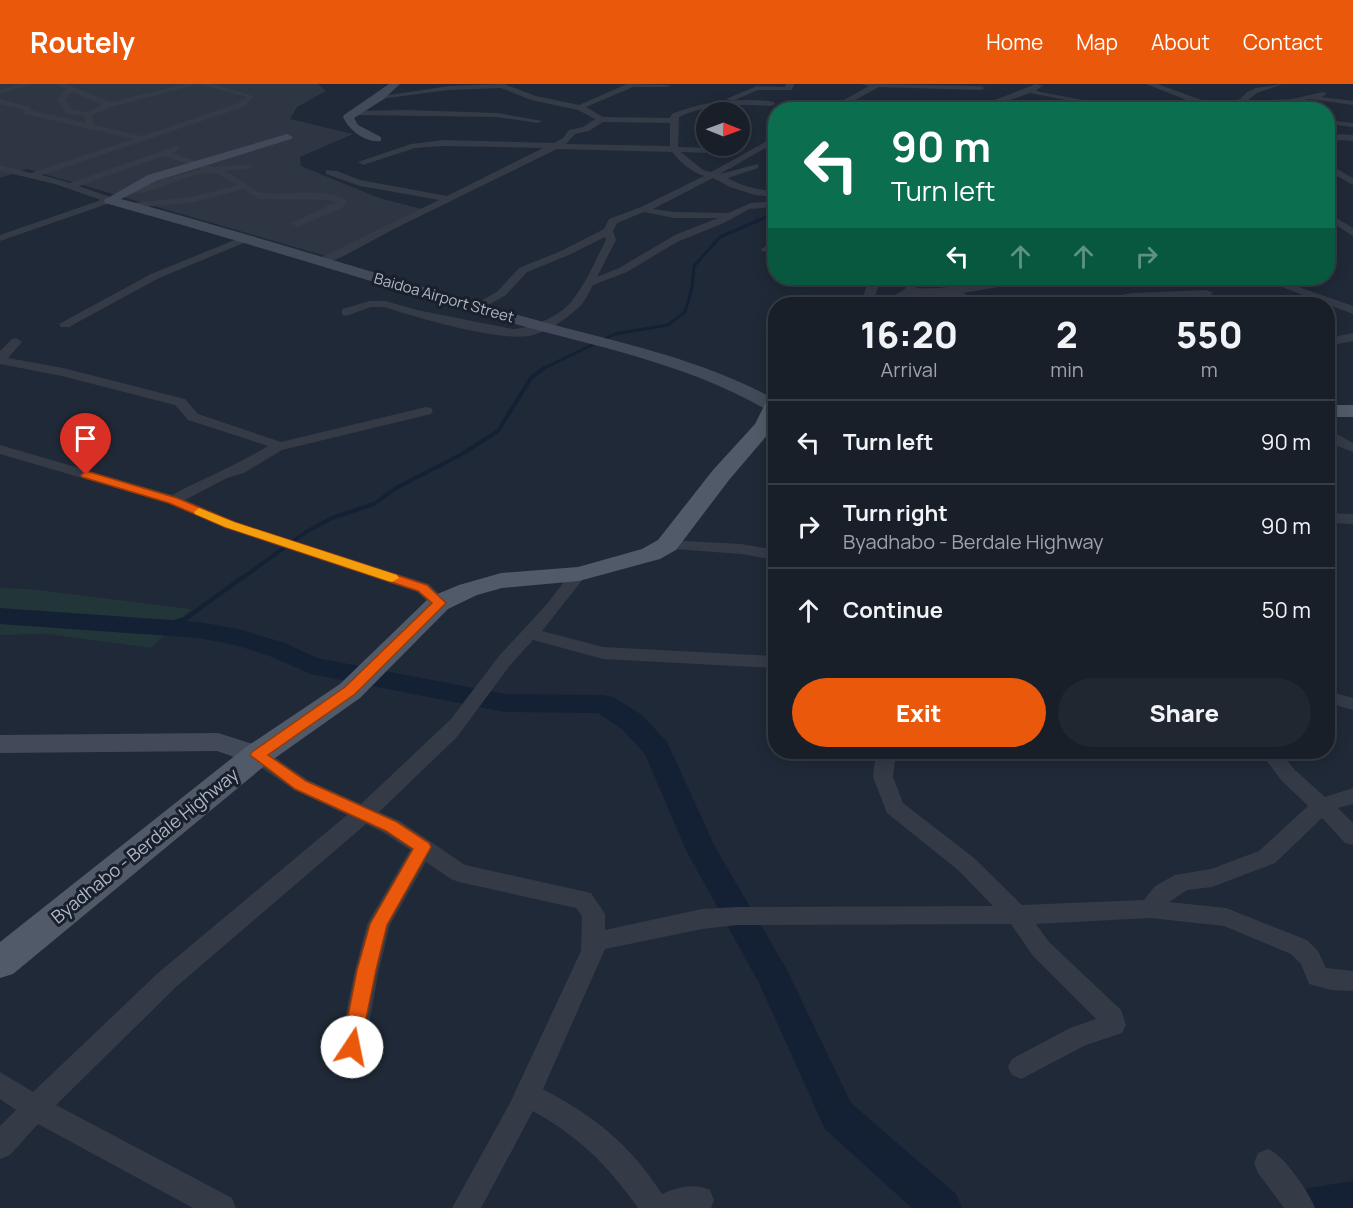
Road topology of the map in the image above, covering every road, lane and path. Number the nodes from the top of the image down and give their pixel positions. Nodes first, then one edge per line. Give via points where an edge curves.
1 (30, 84) edge
2 (61, 84) edge
3 (194, 84) edge
4 (204, 84) edge
5 (395, 84) edge
6 (790, 84) edge
7 (865, 84) edge
8 (879, 84) edge
9 (1042, 84) edge
10 (1150, 84) edge
11 (1279, 84) edge
12 (500, 85) edge
13 (634, 85) edge
14 (667, 85) edge
15 (762, 86) edge
16 (924, 88) junction
17 (981, 88) dead end
18 (70, 89) junction
19 (1029, 90) junction
20 (0, 92) edge
21 (904, 94) dead end
22 (1323, 94) dead end
23 (380, 97) junction
24 (1312, 98) junction
25 (0, 101) edge
26 (724, 102) edge
27 (845, 102) edge
28 (995, 102) edge
29 (1086, 102) edge
30 (1199, 102) edge
31 (1247, 102) edge
32 (1283, 102) edge
33 (750, 103) edge
34 (1353, 103) edge
35 (768, 104) edge
36 (110, 105) junction
37 (581, 108) junction
38 (696, 110) edge
39 (355, 113) junction
40 (88, 114) junction
41 (488, 115) junction
42 (601, 119) junction
43 (674, 120) junction
44 (538, 121) dead end
45 (1335, 123) edge
46 (90, 124) junction
47 (1353, 125) edge
48 (499, 126) dead end
49 (287, 137) dead end
50 (140, 138) junction
51 (1353, 138) edge
52 (377, 139) dead end
53 (1335, 139) edge
54 (768, 142) edge
55 (555, 147) junction
56 (179, 148) junction
57 (674, 148) junction
58 (757, 148) junction
59 (696, 149) edge
60 (768, 149) edge
61 (164, 153) junction
62 (138, 162) junction
63 (363, 162) dead end
64 (209, 164) junction
65 (249, 166) dead end
66 (755, 166) dead end
67 (0, 168) edge
68 (1335, 171) edge
69 (329, 172) dead end
70 (31, 176) junction
71 (717, 176) junction
72 (152, 178) junction
73 (1353, 182) edge
74 (70, 186) junction
75 (243, 186) junction
76 (129, 191) junction
77 (768, 193) edge
78 (110, 200) junction
79 (191, 200) junction
80 (449, 200) junction
81 (768, 204) edge
82 (132, 206) junction
83 (645, 209) junction
84 (164, 215) junction
85 (728, 215) junction
86 (1335, 221) edge
87 (297, 224) dead end
88 (608, 231) junction
89 (1353, 233) edge
90 (0, 238) edge
91 (247, 238) junction
92 (340, 263) junction
93 (588, 283) junction
94 (913, 285) edge
95 (995, 285) edge
96 (1283, 285) edge
97 (909, 291) junction
98 (951, 293) junction
99 (898, 297) edge
100 (961, 297) edge
101 (1126, 297) edge
102 (1156, 297) edge
103 (1317, 297) edge
104 (1335, 304) edge
105 (477, 306) junction
106 (1353, 310) edge
107 (346, 312) dead end
108 (65, 324) dead end
109 (545, 326) junction
110 (1353, 337) edge
111 (1335, 341) edge
112 (16, 342) dead end
113 (0, 359) edge
114 (768, 401) edge
115 (426, 411) dead end
116 (1335, 411) edge
117 (1353, 411) edge
118 (768, 420) edge
119 (1335, 442) edge
120 (277, 447) junction
121 (1353, 448) edge
122 (0, 449) edge
123 (173, 500) junction
124 (1335, 518) edge
125 (1353, 519) edge
126 (667, 545) junction
127 (768, 554) edge
128 (579, 574) junction
129 (439, 603) junction
130 (530, 633) junction
131 (768, 662) edge
132 (1335, 699) edge
133 (1353, 704) edge
134 (0, 744) edge
135 (257, 755) junction
136 (885, 759) edge
137 (1274, 759) edge
138 (1353, 796) edge
139 (1323, 805) junction
140 (363, 813) junction
141 (1353, 837) edge
142 (423, 847) junction
143 (1150, 909) junction
144 (1017, 915) junction
145 (593, 942) junction
146 (0, 963) edge
147 (1353, 981) edge
148 (348, 1066) dead end
149 (1021, 1067) dead end
150 (0, 1084) edge
151 (527, 1094) junction
152 (35, 1108) junction
153 (0, 1146) edge
154 (1268, 1163) dead end
155 (700, 1200) dead end
156 (222, 1208) edge
157 (466, 1208) edge
158 (654, 1208) edge
159 (663, 1208) edge
160 (1301, 1208) edge

1 - 20 street
2 - 18 street
3 - 36 street
4 - 50 street via 250,96 249,100
5 - 23 street
6 - 15 street via 785,89
7 - 8 street
8 - 16 street
8 - 27 street
9 - 19 street
10 - 30 street
11 - 31 street via 1254,90 1246,96
12 - 23 street
12 - 37 street via 534,98
13 - 14 street
13 - 37 street
15 - 26 street
16 - 17 street
16 - 21 street
18 - 36 street
18 - 40 street via 62,99 64,105 70,112
19 - 28 street
19 - 29 street
22 - 24 street
23 - 39 street
24 - 32 street
24 - 34 street
25 - 46 street via 27,112
33 - 35 street
36 - 40 street
37 - 42 street
38 - 43 street via 679,113
39 - 41 street
39 - 52 street via 348,117 353,127
40 - 46 street
41 - 44 street
41 - 48 street
42 - 43 street
42 - 55 street via 572,132
43 - 57 street
45 - 47 street
46 - 50 street
49 - 64 street
50 - 56 street
50 - 62 street
50 - 70 street
51 - 53 street
54 - 58 street
55 - 57 street
55 - 63 street via 524,141 414,146
55 - 80 street
56 - 61 street
56 - 64 street
57 - 59 street
57 - 71 street via 692,168
58 - 60 street
58 - 71 street
61 - 62 street
61 - 64 street
62 - 72 street
62 - 74 street
64 - 65 street
64 - 72 street
64 - 75 street
64 - 76 street via 149,189
66 - 71 street
67 - 70 street
68 - 73 street
69 - 80 street via 343,174 357,183
70 - 74 street
71 - 77 street via 733,185
71 - 83 street
72 - 76 street
74 - 78 street
75 - 79 street
75 - 87 street via 259,196 327,197 342,201 339,206
76 - 78 street
78 - 82 street, Baidoa Airport Street
78 - 90 street
79 - 82 street
79 - 84 street
80 - 92 street via 387,229
81 - 85 street via 742,207
82 - 84 street, Baidoa Airport Street
83 - 85 street via 675,217
83 - 88 street via 613,221
84 - 91 street, Baidoa Airport Street
85 - 93 street via 653,251 609,278
86 - 89 street
88 - 93 street via 611,240
88 - 105 street via 523,270 502,293
91 - 92 street, Baidoa Airport Street via 320,262
91 - 108 street via 155,276
92 - 105 street, Baidoa Airport Street
93 - 109 street via 578,302
94 - 97 street
95 - 98 street
96 - 103 street
97 - 98 street
97 - 99 street
98 - 100 street
101 - 102 street
104 - 106 street
105 - 109 street, Baidoa Airport Street
107 - 109 street via 370,304 385,304 482,328 521,332
109 - 114 street, Baidoa Airport Street via 610,343 745,388
110 - 111 street
112 - 113 street
113 - 120 street via 180,402 193,417
115 - 120 street
116 - 117 main road
118 - 126 main road
119 - 121 street
120 - 123 street
122 - 123 street
123 - 129 street via 230,525 423,588
124 - 125 street
126 - 127 street
126 - 128 main road via 651,554
128 - 129 main road via 501,581
128 - 130 street
129 - 135 main road, Byadhabo - Berdale Highway via 350,691
130 - 131 street via 603,653
130 - 140 street via 452,729
132 - 133 street
134 - 135 street via 218,742
135 - 140 street via 301,785
135 - 146 main road, Byadhabo - Berdale Highway
136 - 144 street via 883,777 894,807 966,864
137 - 139 street
138 - 139 street
139 - 141 street
139 - 143 street via 1267,857 1212,878 1183,881 1163,892
140 - 142 street
140 - 152 street via 166,981
142 - 145 street via 459,873 583,900 594,914
142 - 148 street via 379,924
143 - 144 street
143 - 147 street via 1226,917 1299,947 1310,958 1318,977
144 - 145 street via 737,916 702,919
144 - 149 street via 1041,949 1112,1018 1113,1025 1079,1036
145 - 151 street via 593,951
150 - 152 street
151 - 157 street
151 - 158 street via 596,1136
152 - 153 street
152 - 156 street
154 - 160 street
155 - 159 street via 681,1200

